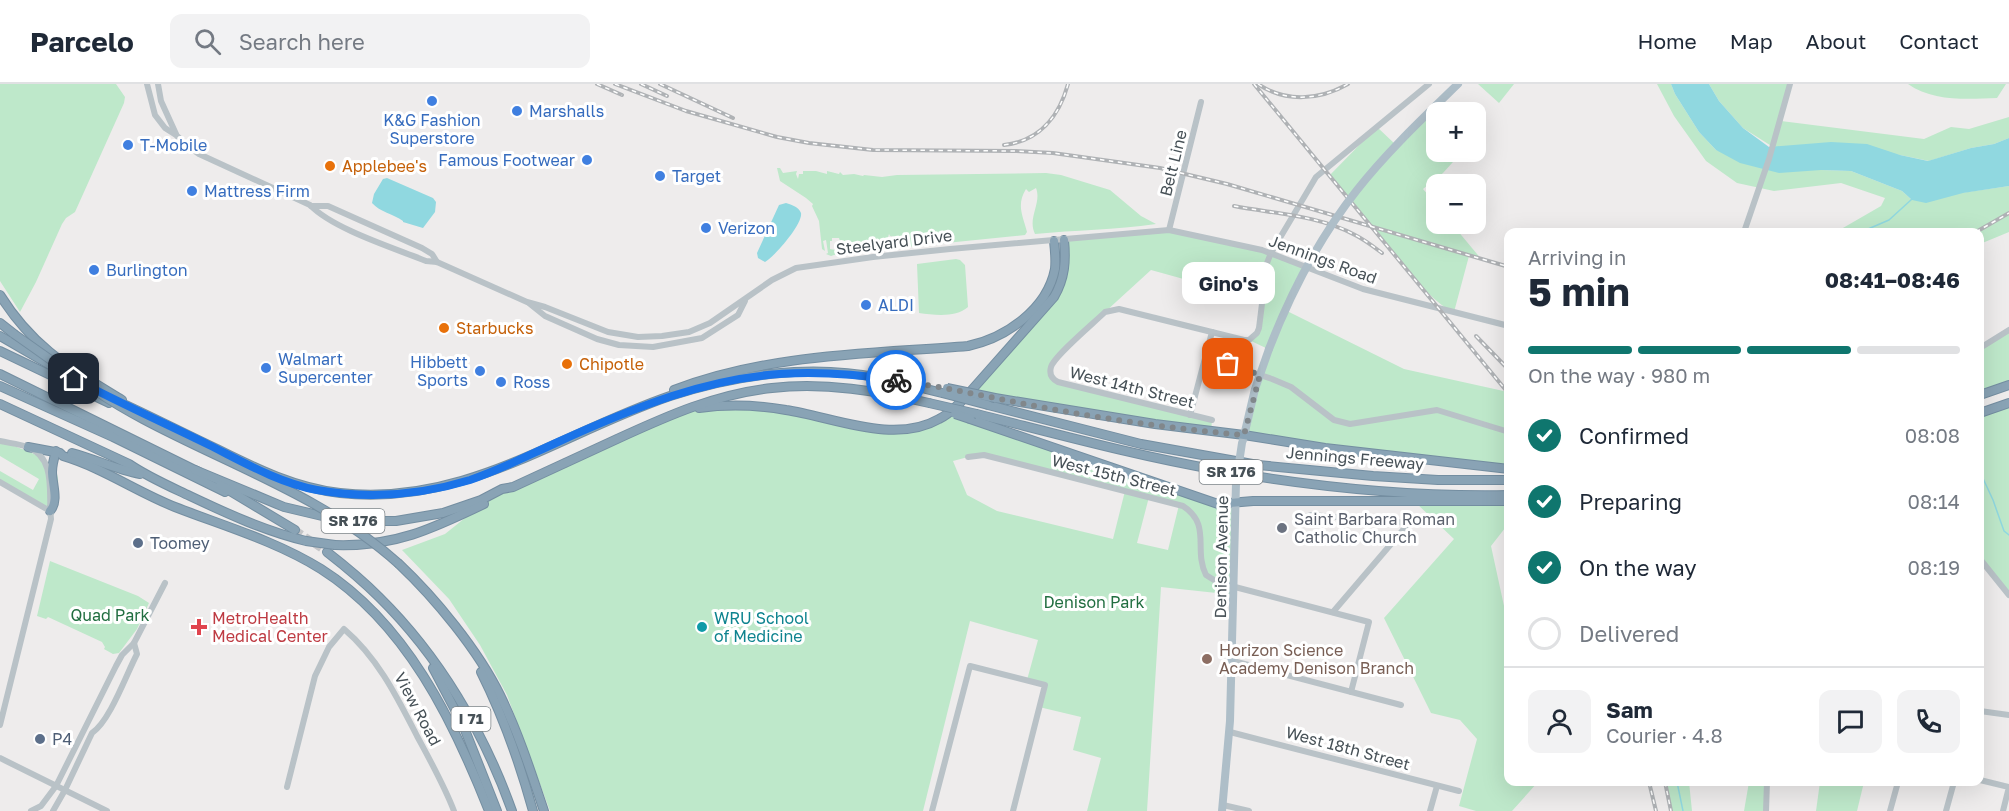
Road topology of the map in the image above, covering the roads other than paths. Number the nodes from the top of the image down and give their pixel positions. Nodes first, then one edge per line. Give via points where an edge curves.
1 (147, 84) edge
2 (158, 84) edge
3 (1429, 84) edge
4 (1458, 84) edge
5 (1790, 84) edge
6 (1202, 102) dead end
7 (176, 135) junction
8 (310, 206) junction
9 (1745, 228) edge
10 (1169, 230) junction
11 (1059, 240) junction
12 (1271, 253) junction
13 (437, 262) junction
14 (0, 295) edge
15 (746, 299) junction
16 (527, 302) junction
17 (0, 324) edge
18 (1504, 325) edge
19 (2009, 330) edge
20 (1212, 332) junction
21 (5, 336) edge
22 (1984, 346) edge
23 (0, 351) edge
24 (1205, 357) junction
25 (0, 374) edge
26 (1260, 375) junction
27 (2009, 385) edge
28 (0, 386) edge
29 (945, 390) junction
30 (1984, 394) edge
31 (2009, 403) edge
32 (0, 404) edge
33 (683, 410) junction
34 (1984, 412) edge
35 (141, 415) junction
36 (1190, 415) junction
37 (973, 417) junction
38 (610, 419) junction
39 (1212, 420) dead end
40 (1504, 430) edge
41 (1243, 439) junction
42 (0, 441) edge
43 (28, 447) junction
44 (58, 452) junction
45 (968, 457) dead end
46 (1504, 469) edge
47 (195, 470) junction
48 (143, 474) junction
49 (1504, 480) edge
50 (0, 482) edge
51 (513, 487) junction
52 (1504, 496) edge
53 (1490, 499) junction
54 (1504, 500) edge
55 (1235, 503) junction
56 (264, 510) junction
57 (50, 511) junction
58 (1299, 519) dead end
59 (295, 531) tunnel mouth
60 (327, 552) tunnel mouth
61 (1984, 564) edge
62 (165, 583) dead end
63 (1235, 587) junction
64 (2009, 595) edge
65 (1333, 612) junction
66 (455, 628) junction
67 (415, 636) junction
68 (134, 644) junction
69 (1233, 661) junction
70 (1351, 692) junction
71 (1401, 705) dead end
72 (1984, 712) edge
73 (2009, 715) edge
74 (0, 725) edge
75 (85, 730) junction
76 (1230, 732) junction
77 (92, 733) junction
78 (74, 749) junction
79 (82, 753) junction
80 (0, 758) edge
81 (1984, 781) edge
82 (56, 786) junction
83 (1437, 786) junction
84 (1767, 786) edge
85 (1897, 786) edge
86 (1953, 786) edge
87 (287, 787) dead end
88 (2009, 787) edge
89 (65, 790) junction
90 (1459, 791) dead end
91 (1222, 808) edge
92 (31, 811) edge
93 (53, 811) edge
94 (107, 811) edge
95 (454, 811) edge
96 (489, 811) edge
97 (497, 811) edge
98 (512, 811) edge
99 (533, 811) edge
100 (544, 811) edge
101 (932, 811) edge
102 (1013, 811) edge
103 (1249, 811) edge
104 (1430, 811) edge
105 (1766, 811) edge
106 (1890, 811) edge
107 (1946, 811) edge
108 (2003, 811) edge

1 - 7 street, Steelyard Drive via 155,115
2 - 7 street, Steelyard Drive
3 - 12 street via 1316,177
4 - 26 main road, Denison Avenue, bridge via 1387,155 1340,213 1288,303
5 - 9 street
6 - 10 street, Belt Line
7 - 8 street, Steelyard Drive via 199,154
8 - 13 street, Steelyard Drive via 350,230
8 - 13 street, Steelyard Drive via 328,207 422,248
10 - 11 street, Jennings Road
10 - 12 street, Jennings Road
11 - 15 street, Steelyard Drive via 796,268
11 - 33 highway via 1065,261 1063,279 1048,306 960,403 927,425 890,431 751,405
11 - 38 highway via 1053,278 1045,293 1019,323 988,341 968,346 818,357 739,370 697,381
12 - 18 street, Jennings Road via 1363,290
12 - 20 street via 1257,333 1250,340
13 - 16 street, Steelyard Drive
14 - 35 highway via 15,318 46,351
15 - 16 street, Steelyard Drive via 689,332 638,337 608,332
15 - 16 street, Steelyard Drive via 730,322 702,338 652,347 597,339 545,316
17 - 21 highway
19 - 22 street
20 - 24 street
20 - 36 street, West 14th Street via 1111,310 1053,362 1050,374 1058,382
21 - 35 highway, bridge
23 - 35 highway, I 71, bridge
24 - 26 street
24 - 36 street
25 - 47 highway
26 - 40 street via 1291,387 1334,420 1350,424 1437,410
26 - 41 main road, Denison Avenue
27 - 30 highway
28 - 56 highway
29 - 38 highway, SR 176 via 821,372 753,376 670,396
29 - 41 highway, bridge
29 - 49 highway, Jennings Freeway / SR 176, bridge via 988,405 1141,444 1258,465 1373,476
31 - 34 highway
32 - 48 highway
33 - 37 highway, SR 176, bridge via 739,393 798,386 886,393
33 - 51 highway, SR 176
35 - 38 highway, SR 176 via 290,482 316,490 364,495 423,491 472,479
35 - 66 highway, I 71, bridge via 309,501 361,533 428,593
36 - 39 street, West 14th Street
37 - 53 highway, Jennings Freeway / SR 176 via 1216,470 1355,490
37 - 55 highway via 1218,504
41 - 46 highway
41 - 55 main road, Denison Avenue, bridge
42 - 43 street
43 - 44 highway
43 - 57 street via 42,456 46,464
44 - 48 highway
44 - 57 highway
44 - 96 highway via 159,500 285,550 351,591 388,628 417,667 446,715
45 - 63 street, West 15th Street via 984,455 1183,506 1198,519 1206,575
47 - 51 highway, SR 176 via 284,507 363,521 396,521 443,513
47 - 56 highway
48 - 51 highway, bridge via 281,535 335,545 373,544 413,536
50 - 57 street
52 - 53 highway, Jennings Freeway / SR 176
53 - 54 highway
53 - 55 highway
55 - 63 main road, Denison Avenue
56 - 59 highway
57 - 74 street
58 - 65 street via 1311,515 1409,523
60 - 67 highway, I 71 via 380,597
61 - 64 street
62 - 68 street
63 - 65 street
63 - 69 main road, Denison Avenue
65 - 70 street via 1369,622
66 - 99 highway, I 71 via 488,686
66 - 100 highway via 501,696
67 - 97 highway via 463,725
67 - 98 highway, I 71 via 464,707
68 - 75 street via 122,655
68 - 77 street via 137,654 107,715
69 - 70 street
69 - 76 main road, Denison Avenue
70 - 71 street
72 - 73 street
75 - 77 street
75 - 78 street
76 - 83 street, West 18th Street
76 - 91 main road, Denison Avenue
77 - 79 street
78 - 79 street
78 - 82 street
79 - 89 street
80 - 82 street
81 - 88 street
82 - 89 street
82 - 92 street via 41,806
83 - 90 street, West 18th Street
83 - 104 street
84 - 105 street
85 - 106 street
86 - 107 street
87 - 95 street, View Road via 315,676 329,647 344,629 385,675
88 - 108 street
89 - 93 street
89 - 94 street
91 - 103 street
101 - 102 street via 970,666 1045,685

